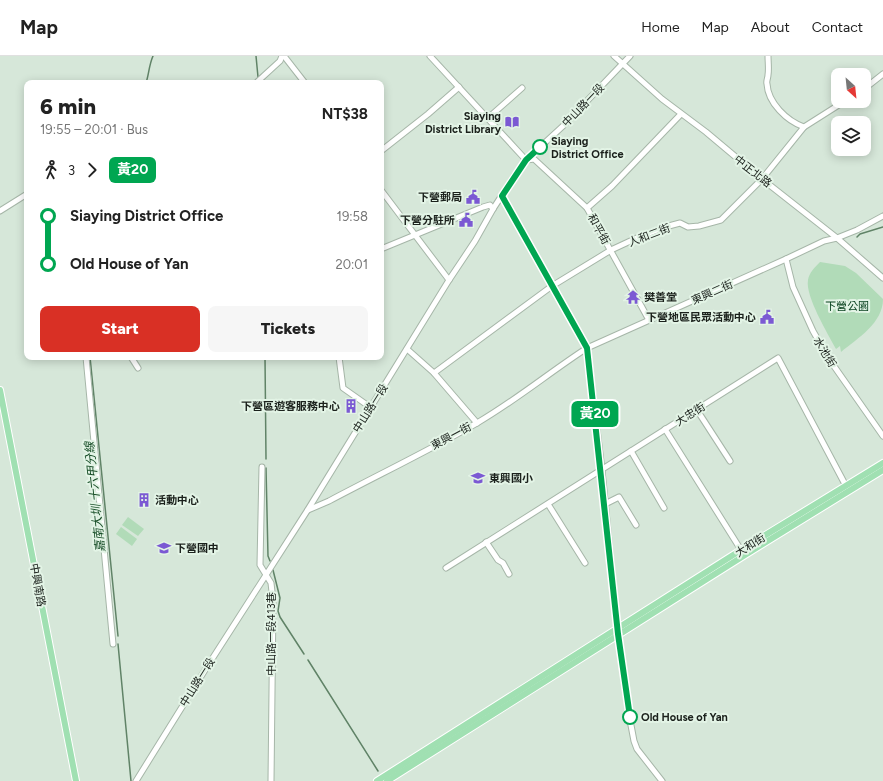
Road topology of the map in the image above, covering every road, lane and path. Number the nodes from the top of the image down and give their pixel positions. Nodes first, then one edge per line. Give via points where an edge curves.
1 (283, 56) edge
2 (430, 56) edge
3 (614, 56) edge
4 (630, 56) edge
5 (768, 56) edge
6 (622, 64) junction
7 (883, 74) edge
8 (259, 80) edge
9 (303, 80) edge
10 (871, 83) edge
11 (459, 87) junction
12 (522, 88) dead end
13 (834, 108) edge
14 (682, 114) junction
15 (488, 118) junction
16 (804, 127) junction
17 (384, 150) edge
18 (526, 160) junction
19 (762, 179) junction
20 (384, 194) edge
21 (24, 196) edge
22 (502, 196) junction
23 (587, 208) junction
24 (493, 209) junction
25 (0, 211) edge
26 (883, 216) edge
27 (416, 235) junction
28 (837, 238) junction
29 (384, 248) edge
30 (611, 250) junction
31 (786, 259) junction
32 (883, 278) edge
33 (449, 280) junction
34 (552, 286) junction
35 (649, 320) junction
36 (587, 348) junction
37 (407, 349) junction
38 (86, 360) edge
39 (133, 360) edge
40 (339, 360) edge
41 (138, 368) dead end
42 (434, 374) junction
43 (0, 390) edge
44 (370, 407) junction
45 (696, 410) junction
46 (477, 423) junction
47 (666, 429) junction
48 (883, 436) edge
49 (631, 451) junction
50 (730, 461) dead end
51 (883, 463) edge
52 (262, 467) dead end
53 (602, 470) junction
54 (883, 470) edge
55 (847, 488) junction
56 (548, 504) junction
57 (605, 504) junction
58 (664, 508) dead end
59 (307, 510) junction
60 (636, 525) dead end
61 (486, 542) junction
62 (741, 550) junction
63 (585, 563) dead end
64 (446, 568) dead end
65 (509, 574) dead end
66 (265, 575) junction
67 (618, 631) junction
68 (113, 644) dead end
69 (76, 781) edge
70 (136, 781) edge
71 (271, 781) edge
72 (377, 781) edge
73 (387, 781) edge
74 (662, 781) edge

1 - 8 street
1 - 9 street
2 - 11 street
3 - 6 street, 中正北路
4 - 6 street, 中山路一段
5 - 16 street via 767,84 771,98 787,117
6 - 14 street, 中正北路
6 - 18 street, 中山路一段 via 563,126
7 - 10 street
11 - 15 street
11 - 17 street
12 - 15 street
13 - 16 street, 人和二街
14 - 19 street, 中正北路
14 - 23 street
15 - 18 street
16 - 19 street, 人和二街
18 - 22 street, 中山路一段
18 - 23 street, 和平街 via 534,159
19 - 28 street, 中正北路
19 - 30 street, 人和二街 via 721,220 699,226 688,227 680,223 665,227
20 - 27 street
21 - 25 street
22 - 24 street, 中山路一段
22 - 34 street
23 - 30 street, 和平街
24 - 27 street via 490,205
24 - 33 street, 中山路一段
26 - 28 street, 東興二街
27 - 29 street
27 - 33 street
28 - 31 street, 東興二街 via 824,241
28 - 32 street, 中正北路
30 - 34 street, 人和二街
30 - 35 street, 和平街
31 - 35 street, 東興二街
31 - 48 street, 水池街 via 793,287 813,331 829,359
33 - 37 street, 中山路一段
34 - 36 street
34 - 42 street, 人和二街
35 - 36 street, 東興二街
36 - 46 street, 東興一街
36 - 53 street
37 - 42 street
37 - 44 street, 中山路一段
38 - 68 street
39 - 41 street
40 - 44 street via 343,388
42 - 46 street
43 - 69 main road, 中興南路
44 - 59 street, 中山路一段
45 - 47 street, 大忠街
45 - 50 street
45 - 55 street, 大忠街 via 778,358
46 - 59 street, 東興一街 via 329,501
47 - 49 street, 大忠街
47 - 62 street
49 - 53 street, 大忠街
49 - 58 street
51 - 55 main road, 大和街
52 - 66 street, 中山路一段413巷 via 260,565
53 - 56 street, 大忠街
53 - 57 street
54 - 55 main road, 大和街
55 - 62 main road, 大和街
55 - 67 main road, 大和街
56 - 61 street, 大忠街
56 - 63 street
57 - 60 street via 619,497
57 - 67 street
59 - 66 street, 中山路一段
61 - 64 street, 大忠街
61 - 65 street
62 - 67 main road, 大和街
66 - 70 street, 中山路一段
66 - 71 street, 中山路一段413巷 via 271,583 273,601
67 - 72 main road
67 - 73 main road
67 - 74 street via 634,741 637,749

